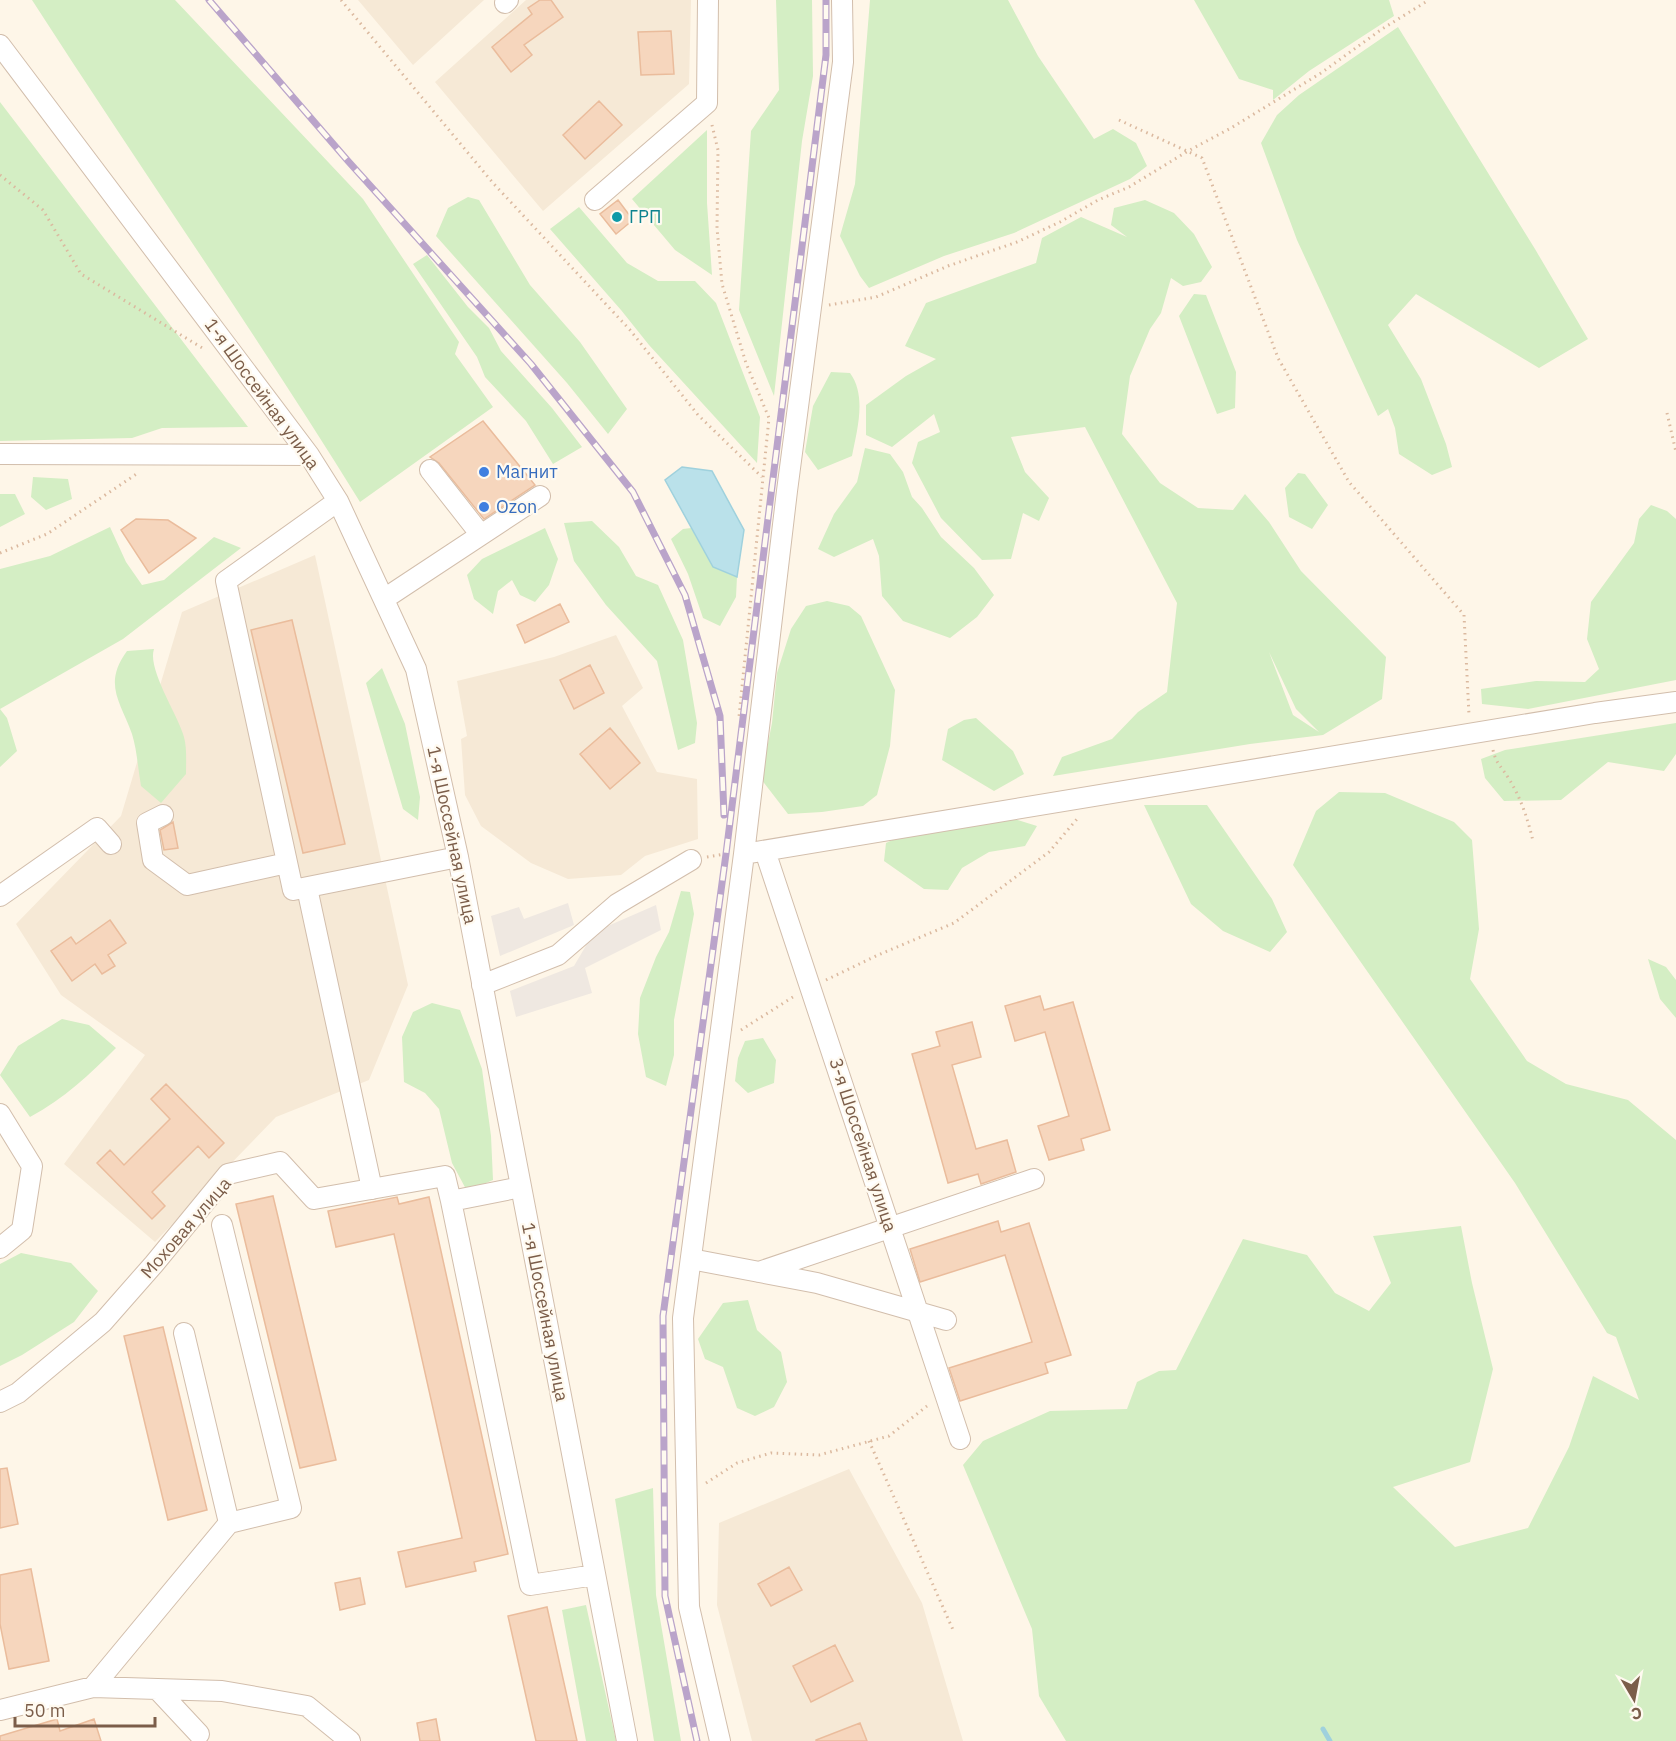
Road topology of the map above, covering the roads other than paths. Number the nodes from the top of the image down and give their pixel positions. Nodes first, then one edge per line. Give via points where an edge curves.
1 (708, 0) edge
2 (842, 0) edge
3 (0, 45) edge
4 (595, 200) dead end
5 (0, 454) edge
6 (309, 455) junction
7 (430, 470) dead end
8 (540, 496) dead end
9 (338, 501) junction
10 (481, 535) junction
11 (384, 599) junction
12 (1676, 702) edge
13 (163, 815) dead end
14 (111, 844) dead end
15 (765, 850) junction
16 (744, 854) junction
17 (458, 857) junction
18 (691, 860) road end
19 (287, 863) junction
20 (307, 888) junction
21 (0, 896) edge
22 (482, 985) junction
23 (0, 1114) edge
24 (1034, 1179) dead end
25 (521, 1187) junction
26 (372, 1189) junction
27 (451, 1201) junction
28 (222, 1225) dead end
29 (890, 1228) junction
30 (0, 1248) edge
31 (691, 1259) junction
32 (759, 1272) junction
33 (918, 1312) junction
34 (946, 1320) dead end
35 (184, 1333) dead end
36 (0, 1402) edge
37 (960, 1439) dead end
38 (229, 1523) junction
39 (595, 1575) junction
40 (93, 1687) junction
41 (157, 1689) junction
42 (0, 1710) edge
43 (199, 1734) dead end
44 (350, 1741) edge
45 (627, 1741) edge
46 (720, 1741) edge

1 - 4 street via 707,102
2 - 16 street via 843,62
3 - 6 street, 1-я Шоссейная улица
5 - 6 street
6 - 9 street, 1-я Шоссейная улица
7 - 10 street
8 - 10 street
9 - 11 street, 1-я Шоссейная улица
9 - 19 street via 226,581
10 - 11 street
11 - 17 street, 1-я Шоссейная улица via 416,669
12 - 15 street
13 - 19 street via 147,823 153,860 187,885
14 - 21 street via 97,828
15 - 16 street
15 - 29 street, 3-я Шоссейная улица
16 - 31 street
17 - 20 street
17 - 22 street, 1-я Шоссейная улица
18 - 22 street via 617,904 558,955
19 - 20 street via 292,890
20 - 26 street
22 - 25 street, 1-я Шоссейная улица
23 - 30 street via 32,1166 22,1230
24 - 29 street
25 - 27 street
25 - 39 street, 1-я Шоссейная улица
26 - 27 street, Моховая улица via 445,1176
26 - 36 street, Моховая улица via 314,1199 280,1162 228,1174 103,1322 18,1393
27 - 39 street via 530,1585
28 - 38 street via 291,1508
29 - 32 street
29 - 33 street, 3-я Шоссейная улица
31 - 32 street
31 - 46 street via 683,1318 689,1607
32 - 33 street via 816,1283
33 - 34 street
33 - 37 street, 3-я Шоссейная улица
35 - 38 street
38 - 40 street
39 - 45 street, 1-я Шоссейная улица
40 - 41 street
40 - 42 street
41 - 43 street
41 - 44 street via 222,1691 307,1706

